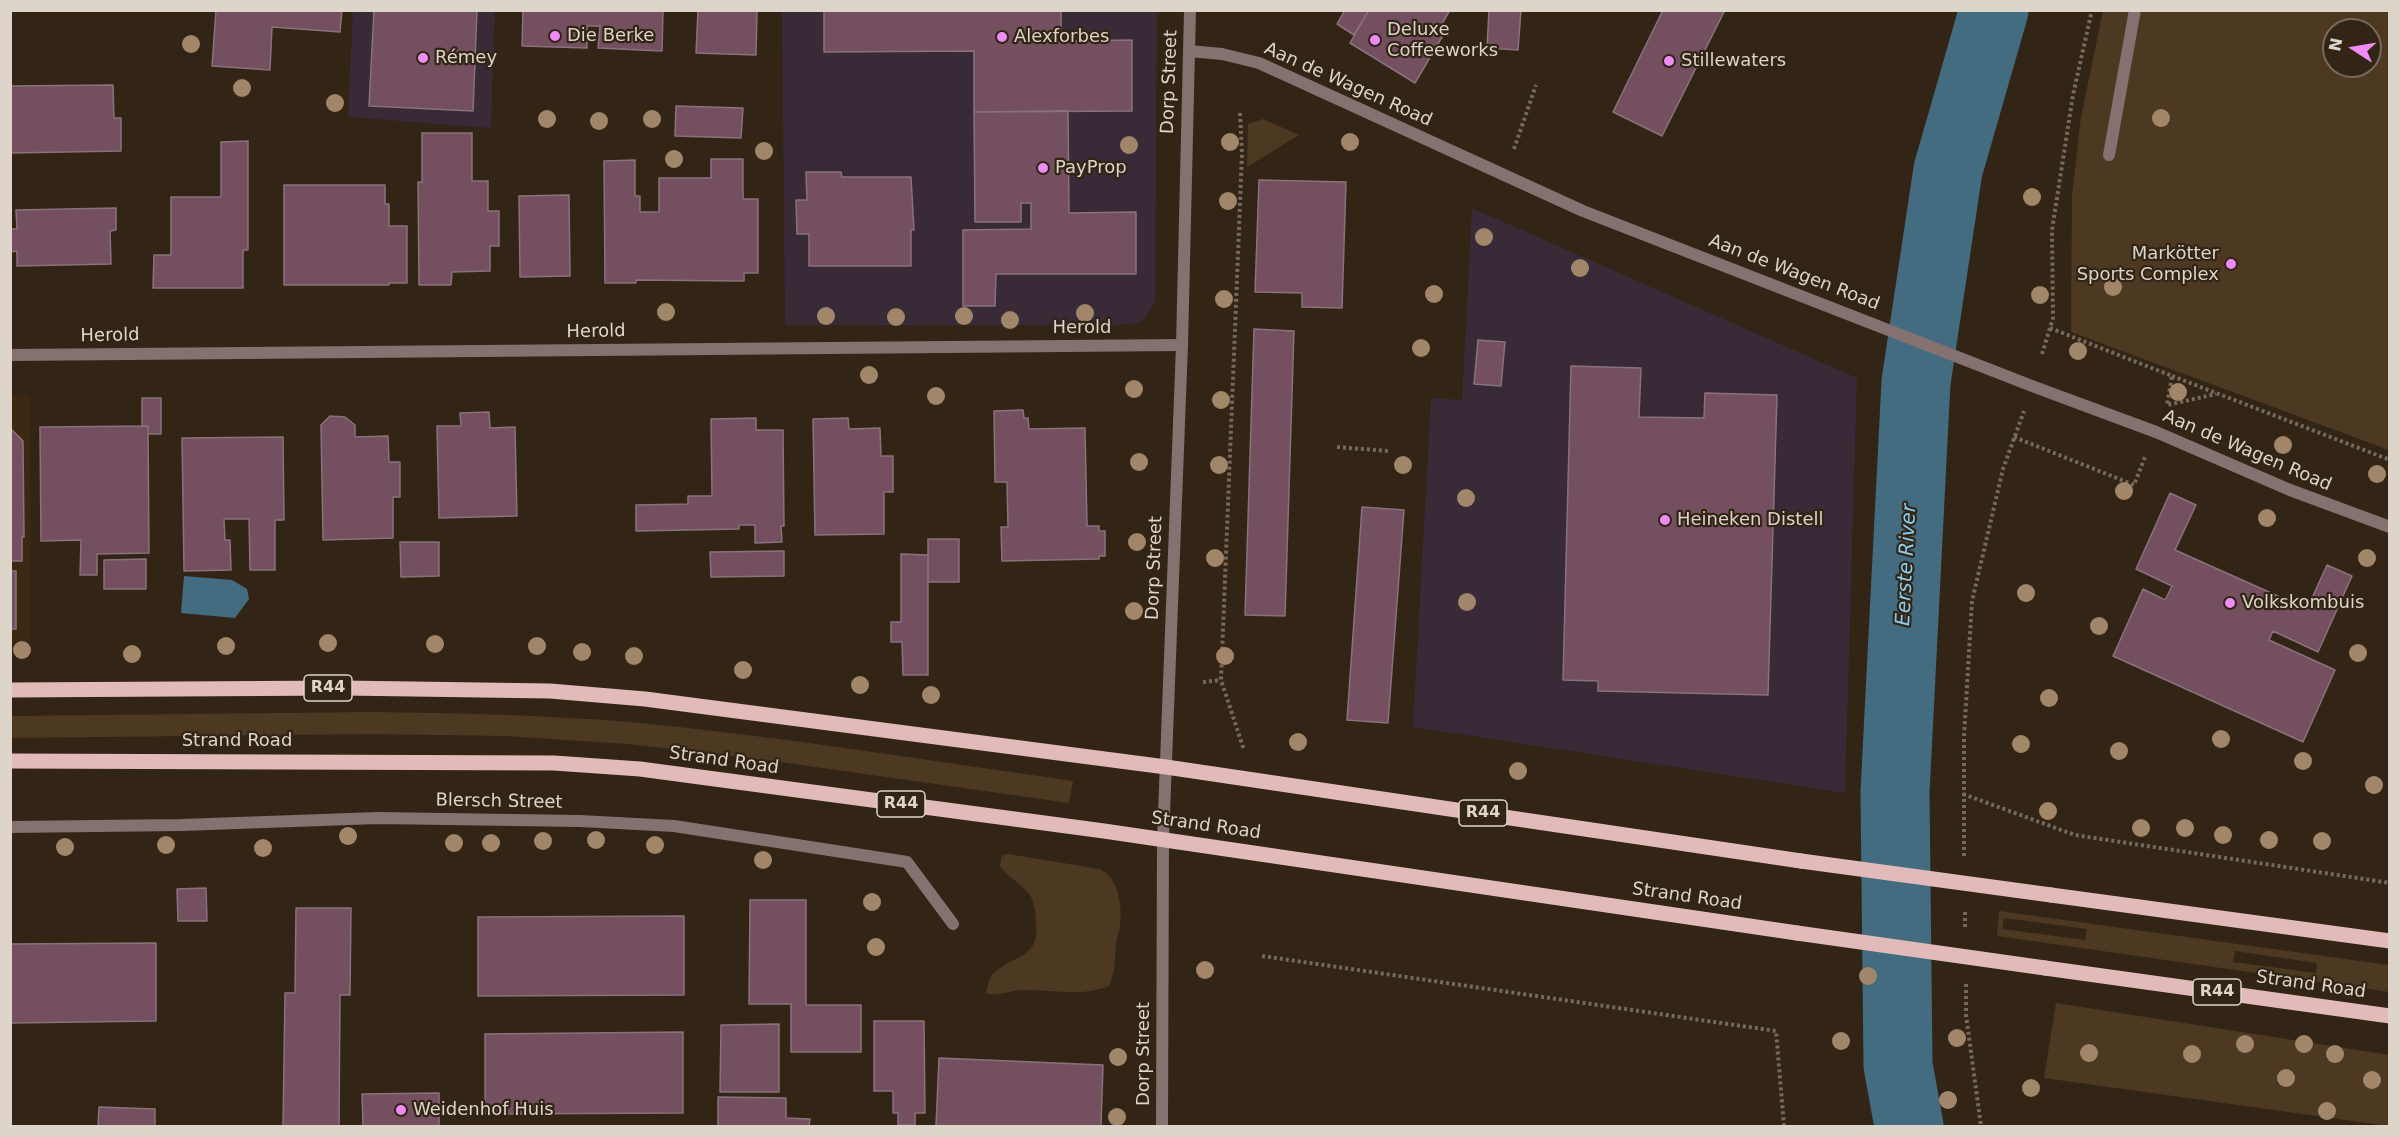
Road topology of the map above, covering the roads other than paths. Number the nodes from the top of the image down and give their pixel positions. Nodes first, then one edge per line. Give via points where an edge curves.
1 (1190, 10) edge
2 (2135, 10) edge
3 (1189, 51) junction
4 (2109, 155) dead end
5 (1182, 345) junction
6 (10, 355) edge
7 (2390, 527) edge
8 (10, 690) edge
9 (10, 761) edge
10 (1166, 767) junction
11 (10, 826) edge
12 (1163, 840) junction
13 (953, 924) dead end
14 (2390, 941) edge
15 (2390, 1016) edge
16 (1162, 1126) edge

1 - 3 street, Dorp Street
2 - 4 street
3 - 5 street, Dorp Street
3 - 7 street, Aan de Wagen Road via 1259,63 1583,212 2156,432 2290,490
5 - 6 street, Herold
5 - 10 street, Dorp Street
8 - 10 main road, R44 via 550,691 645,699
9 - 12 main road, Strand Road / R44 via 554,763 639,769
10 - 12 street, Dorp Street
10 - 14 main road, R44, bridge via 1801,861
11 - 13 street, Blersch Street via 378,818 674,826 907,862
12 - 15 main road, Strand Road / R44, bridge
12 - 16 street, Dorp Street

